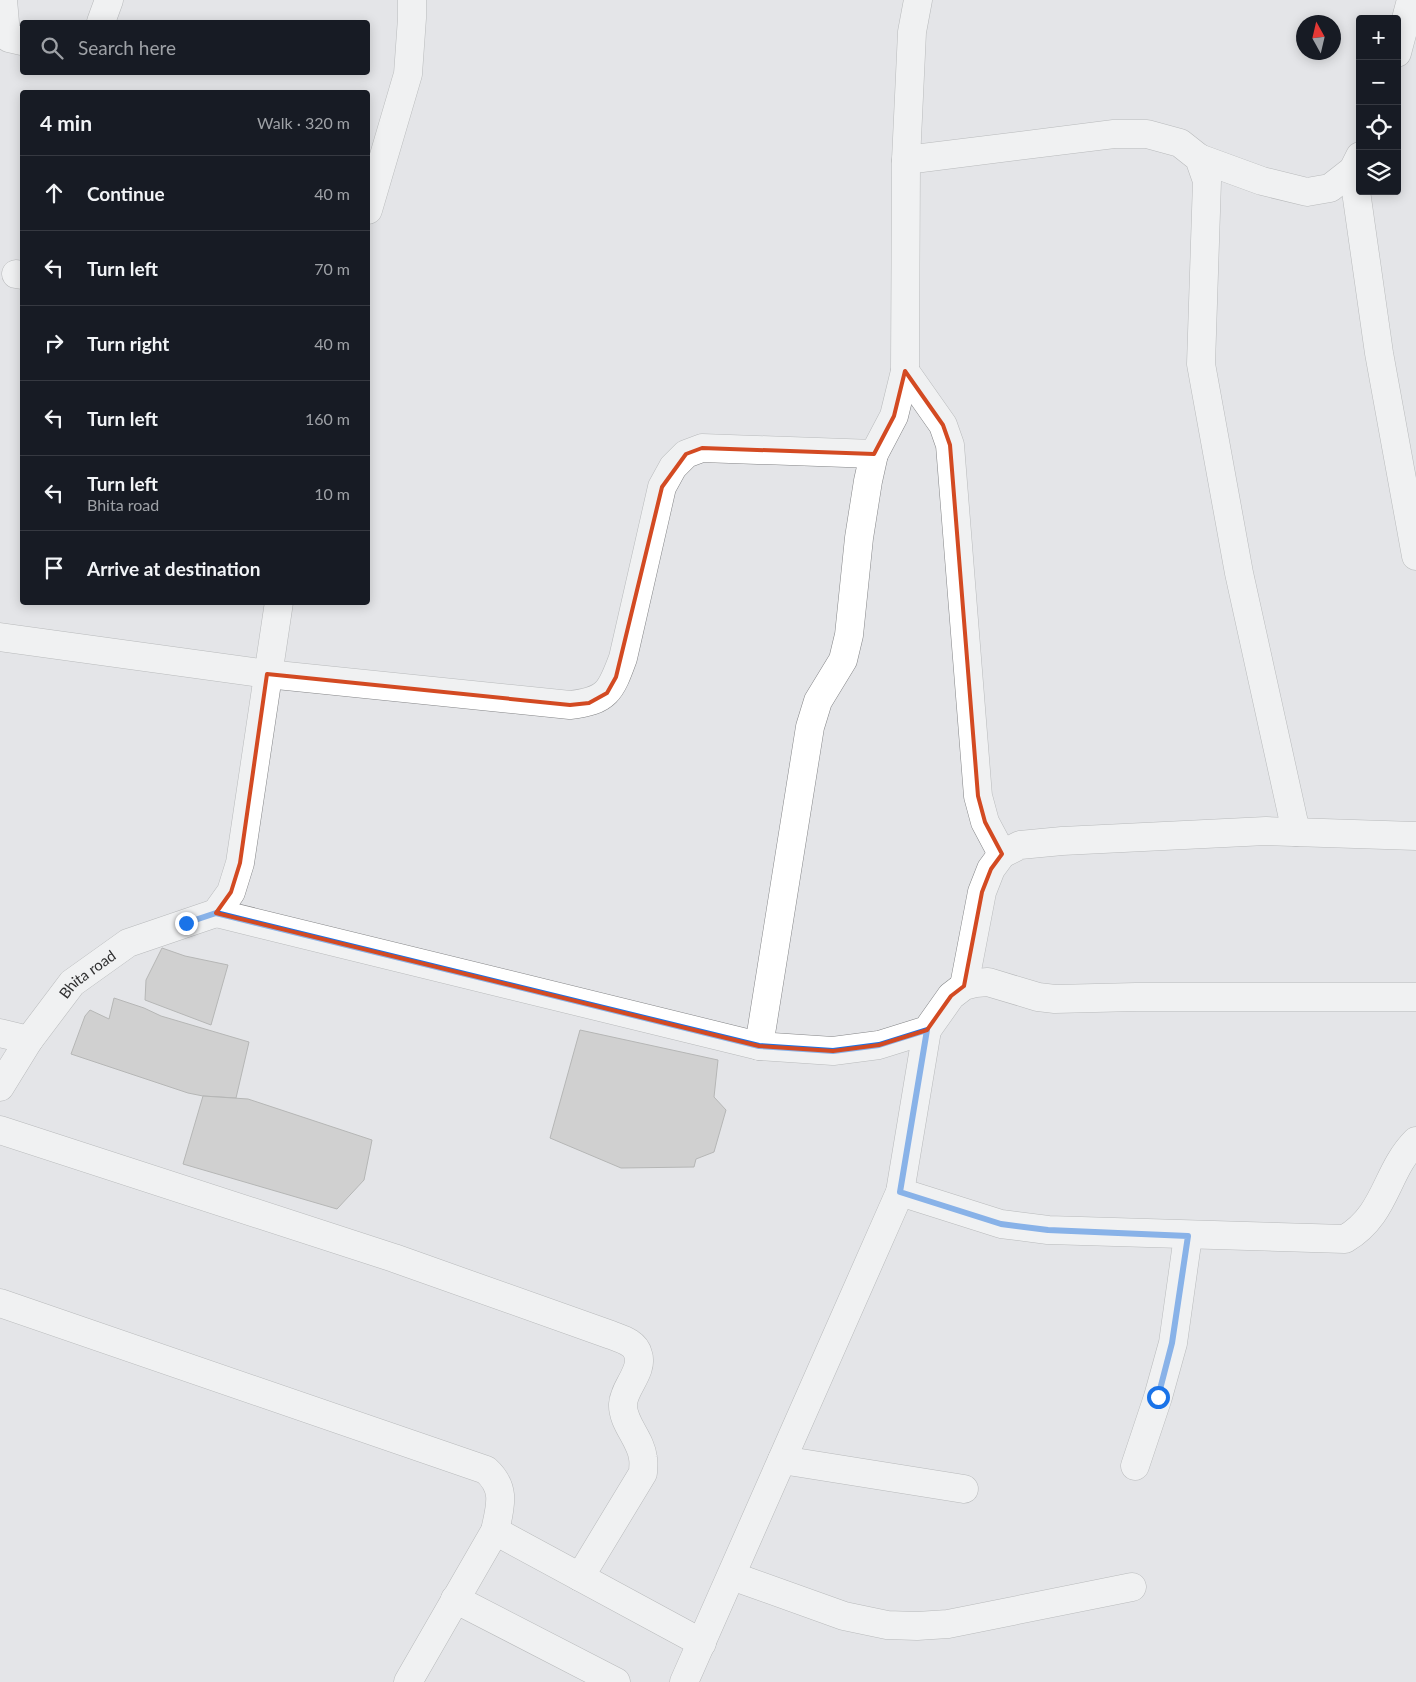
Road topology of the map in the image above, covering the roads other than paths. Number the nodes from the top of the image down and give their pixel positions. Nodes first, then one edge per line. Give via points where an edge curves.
1 (3, 0) edge
2 (109, 0) edge
3 (412, 0) edge
4 (918, 0) edge
5 (1411, 0) edge
6 (103, 20) edge
7 (1401, 38) edge
8 (20, 41) edge
9 (1199, 158) junction
10 (906, 160) junction
11 (1356, 163) edge
12 (1360, 195) edge
13 (370, 203) edge
14 (905, 371) junction
15 (874, 454) junction
16 (1416, 556) edge
17 (278, 605) edge
18 (0, 637) edge
19 (267, 674) junction
20 (1296, 832) junction
21 (1416, 836) edge
22 (1002, 854) junction
23 (216, 913) junction
24 (964, 986) junction
25 (1416, 997) edge
26 (927, 1030) junction
27 (0, 1033) edge
28 (29, 1040) junction
29 (759, 1046) junction
30 (0, 1087) edge
31 (0, 1130) edge
32 (1416, 1140) edge
33 (900, 1192) junction
34 (1188, 1236) junction
35 (0, 1303) edge
36 (782, 1460) junction
37 (1135, 1466) dead end
38 (964, 1489) dead end
39 (495, 1531) junction
40 (732, 1576) junction
41 (580, 1577) junction
42 (1132, 1587) dead end
43 (455, 1599) junction
44 (702, 1643) junction
45 (408, 1682) edge
46 (616, 1682) edge
47 (684, 1682) edge

1 - 8 street via 6,34
2 - 6 street
3 - 13 street via 408,74
4 - 10 street via 912,32
5 - 7 street
9 - 10 street via 1180,143 1147,134 1114,134
9 - 11 street via 1262,182 1307,192 1330,188
9 - 20 street via 1207,181 1201,364 1239,573
10 - 14 street
12 - 16 street via 1378,353
14 - 15 street via 894,416
14 - 22 street via 943,425 950,445 978,796 985,822
15 - 19 street via 702,448 686,454 662,487 616,677 607,693 589,703 570,705
15 - 29 street via 859,538 849,635 843,660 818,700 810,727
17 - 19 street
18 - 19 street
19 - 23 street via 240,863 231,892
20 - 21 street
20 - 22 street via 1062,841 1020,845
22 - 24 street via 991,868 982,892
23 - 28 street, Bhita road via 128,942 72,983
23 - 29 street
24 - 25 street via 988,982 1055,999
24 - 26 street via 951,996
26 - 29 street via 879,1045 833,1051
26 - 33 street
27 - 28 street
28 - 30 street, Bhita road
31 - 41 street via 394,1258 632,1344 640,1364 623,1405 643,1458 642,1474
32 - 34 street via 1406,1150 1373,1214 1357,1232 1345,1239
33 - 34 street via 1001,1224 1048,1230
33 - 36 street
34 - 37 street via 1172,1343
35 - 39 street via 486,1470 495,1478 499,1490 501,1505
36 - 38 street
36 - 40 street
39 - 41 street
39 - 43 street
40 - 42 street via 844,1616 895,1626 948,1624
40 - 44 street
41 - 44 street
43 - 45 street
43 - 46 street
44 - 47 street

